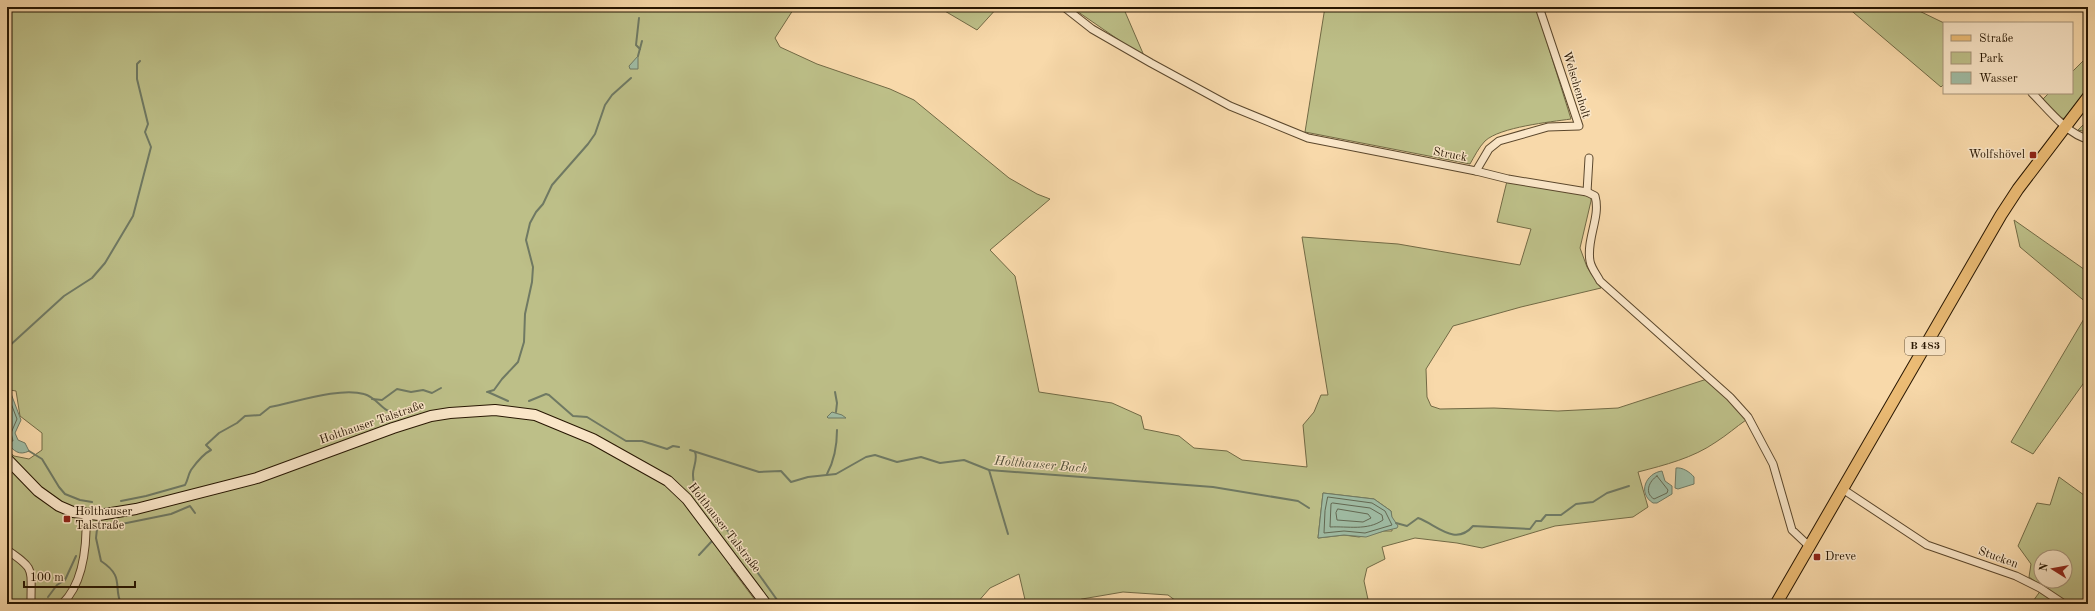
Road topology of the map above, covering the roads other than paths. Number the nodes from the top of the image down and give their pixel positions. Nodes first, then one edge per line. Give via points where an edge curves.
1 (1064, 7) edge
2 (1538, 7) edge
3 (2033, 94) edge
4 (2088, 97) edge
5 (2067, 127) junction
6 (2088, 139) edge
7 (1589, 158) dead end
8 (1476, 171) junction
9 (1587, 192) junction
10 (7, 459) edge
11 (1844, 490) junction
12 (86, 514) junction
13 (1810, 547) junction
14 (7, 550) edge
15 (33, 604) edge
16 (62, 604) edge
17 (766, 604) edge
18 (1776, 604) edge
19 (2064, 604) edge

1 - 8 street, Struck via 1092,29 1157,67 1230,106 1308,138
2 - 8 street, Welschenholt via 1580,126 1548,127 1499,141 1489,149
3 - 5 street
4 - 5 main road, B 483
5 - 6 street via 2075,135
5 - 11 main road, B 483 via 2001,215
7 - 9 street
8 - 9 street, Struck
9 - 13 street via 1595,196 1598,206 1590,240 1590,262 1600,281 1730,397 1748,417 1773,464 1792,530
10 - 12 street, Holthauser Talstraße via 52,502 73,512
11 - 13 main road, B 483
11 - 19 street, Stucken via 1927,545 2016,576
12 - 16 street via 86,535 77,580
12 - 17 street, Holthauser Talstraße via 100,515 136,509 250,480 431,416 472,411 518,412 548,418 575,430 668,481 687,499
13 - 18 main road, B 483
14 - 15 street via 27,563 31,573

